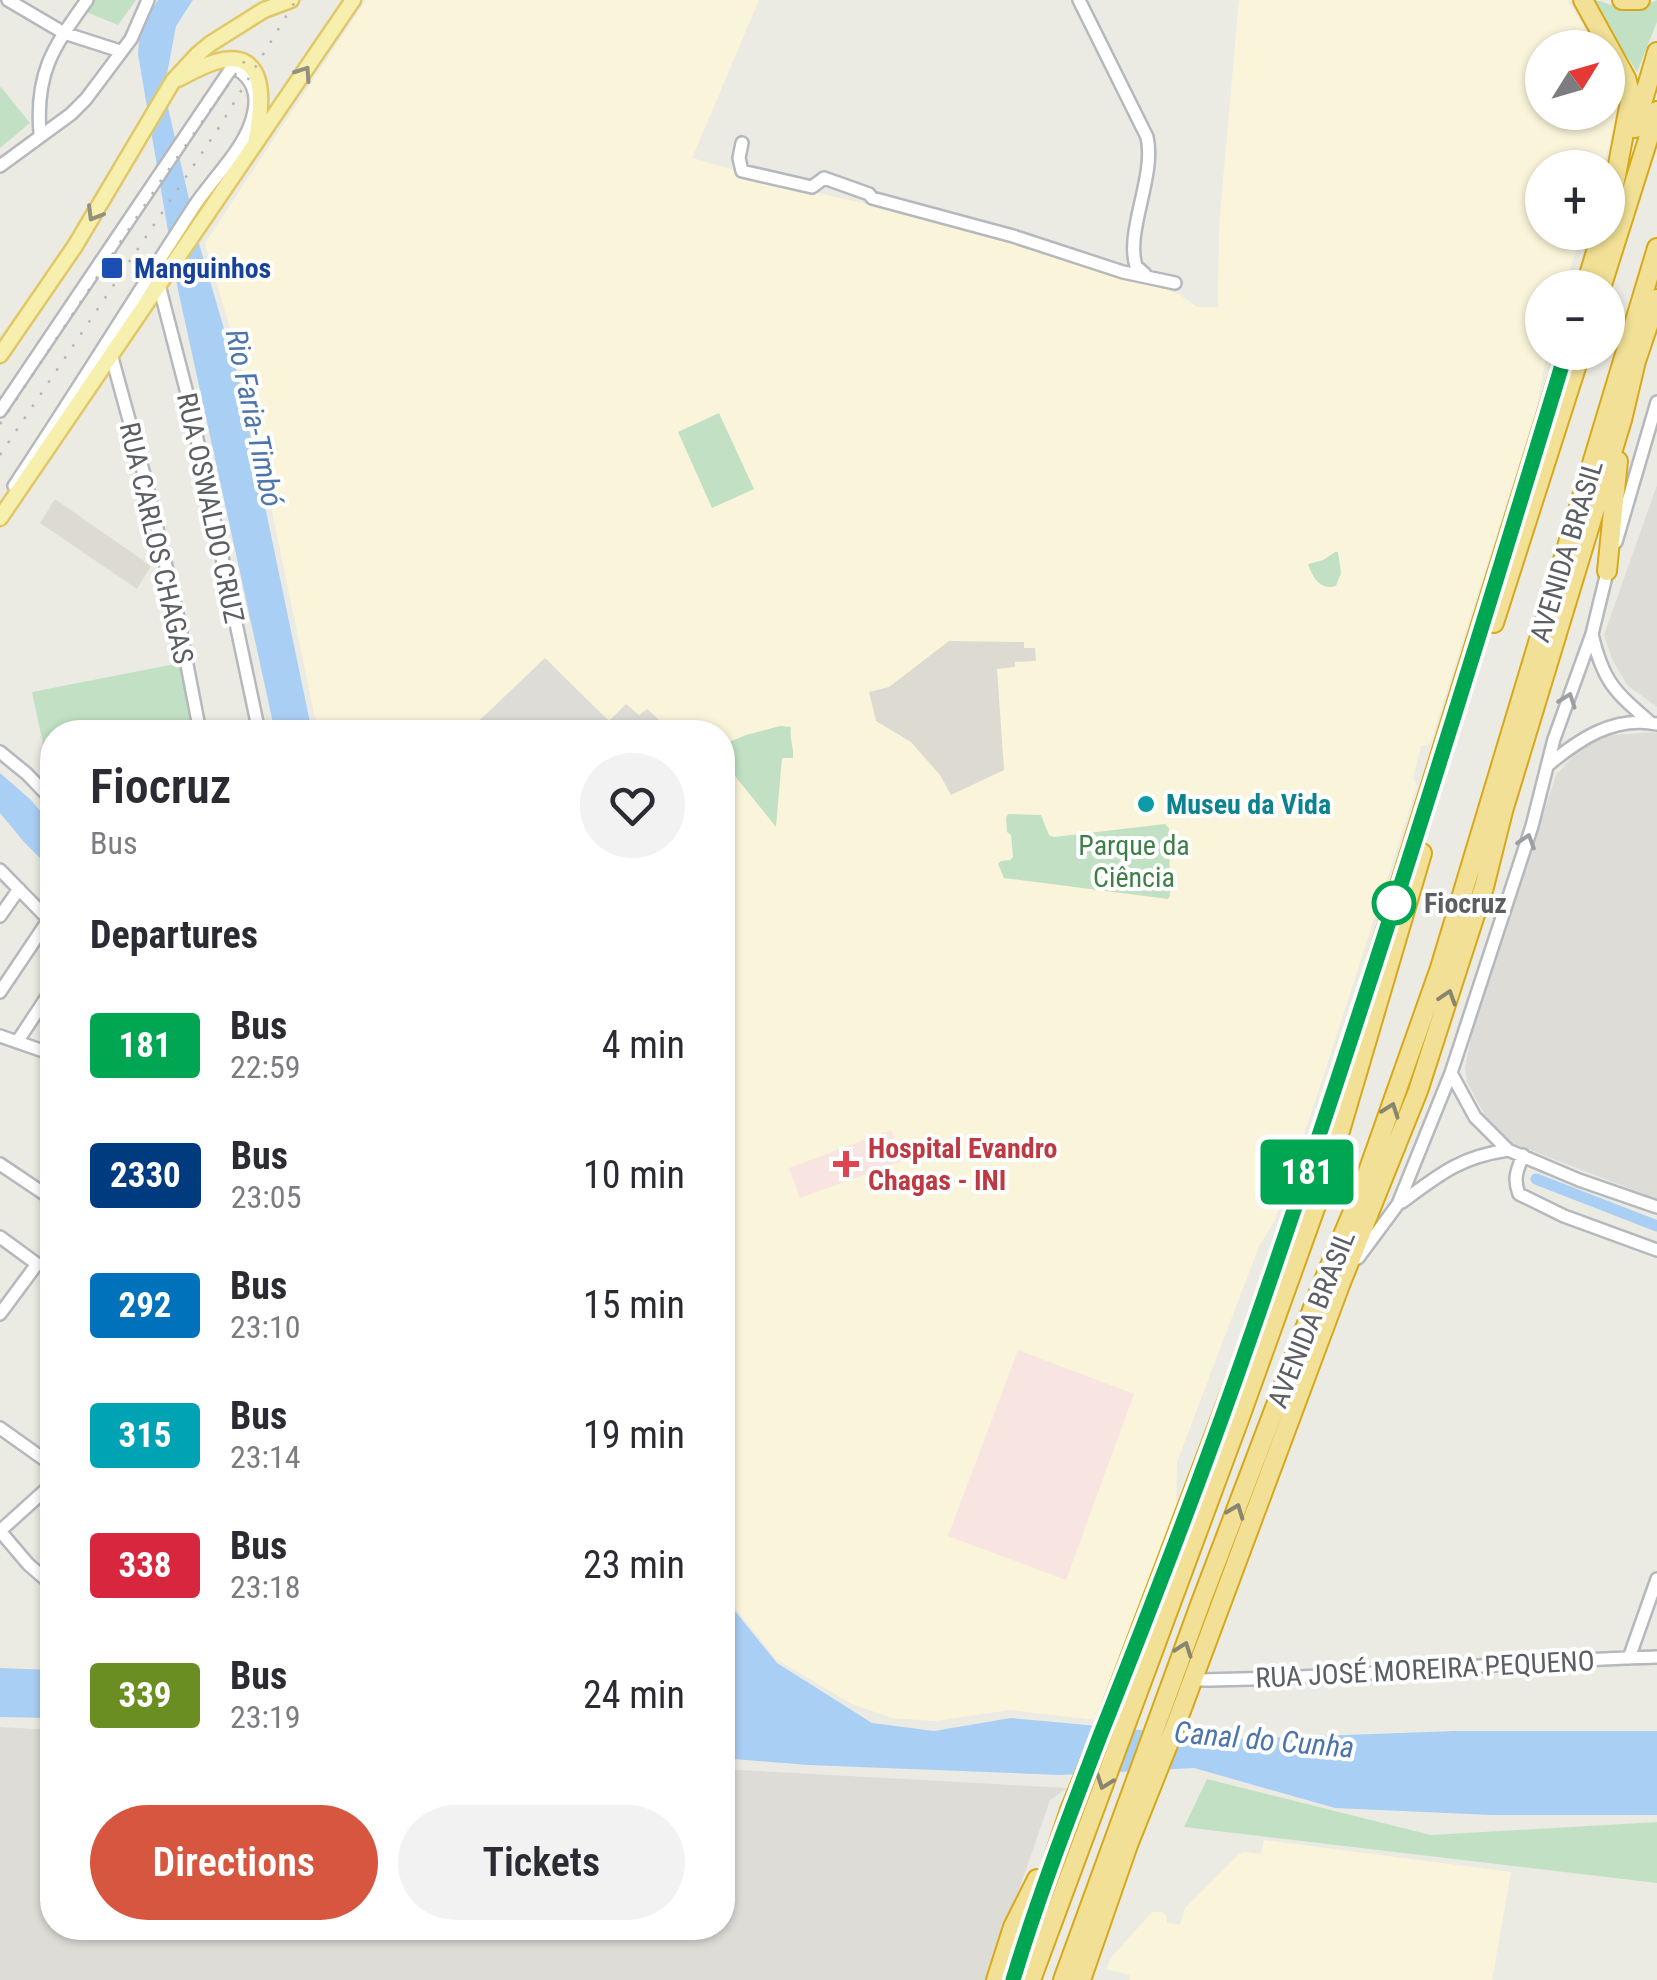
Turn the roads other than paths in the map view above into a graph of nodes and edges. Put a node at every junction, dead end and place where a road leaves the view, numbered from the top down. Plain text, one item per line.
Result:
1 (8, 0) edge
2 (87, 0) edge
3 (148, 0) edge
4 (291, 0) edge
5 (353, 0) edge
6 (1079, 0) edge
7 (1583, 0) edge
8 (1622, 0) edge
9 (1640, 0) edge
10 (64, 33) junction
11 (120, 51) junction
12 (1657, 52) edge
13 (170, 86) junction
14 (1657, 86) edge
15 (1657, 111) edge
16 (40, 134) junction
17 (742, 143) dead end
18 (254, 145) junction
19 (1621, 150) edge
20 (1625, 158) edge
21 (1641, 162) junction
22 (0, 166) edge
23 (1657, 248) edge
24 (167, 261) junction
25 (1607, 270) edge
26 (1149, 276) junction
27 (1175, 283) dead end
28 (159, 285) junction
29 (1657, 299) edge
30 (1657, 329) edge
31 (111, 354) junction
32 (0, 356) edge
33 (1636, 362) junction
34 (1560, 370) edge
35 (1575, 370) edge
36 (1657, 402) edge
37 (0, 411) edge
38 (1622, 420) junction
39 (0, 506) edge
40 (0, 518) edge
41 (1608, 571) junction
42 (1592, 634) junction
43 (198, 720) edge
44 (256, 720) edge
45 (1654, 723) edge
46 (0, 752) edge
47 (1547, 766) junction
48 (40, 788) edge
49 (0, 870) edge
50 (1484, 887) junction
51 (19, 889) junction
52 (40, 910) edge
53 (0, 916) edge
54 (40, 936) edge
55 (1440, 968) junction
56 (0, 992) edge
57 (40, 1007) edge
58 (0, 1036) edge
59 (16, 1042) junction
60 (40, 1050) edge
61 (1450, 1074) junction
62 (1508, 1150) junction
63 (1522, 1156) junction
64 (0, 1164) edge
65 (40, 1190) edge
66 (1398, 1204) junction
67 (1657, 1207) edge
68 (0, 1237) edge
69 (1657, 1250) edge
70 (1340, 1285) junction
71 (0, 1314) edge
72 (0, 1428) edge
73 (40, 1456) edge
74 (40, 1495) edge
75 (0, 1531) edge
76 (40, 1574) edge
77 (1657, 1580) edge
78 (1657, 1657) edge
79 (1628, 1658) junction
80 (1192, 1680) junction
81 (1131, 1681) junction
82 (1176, 1699) junction
83 (1070, 1810) junction
84 (1127, 1829) junction
85 (996, 1980) edge
86 (1013, 1980) edge
87 (1031, 1980) edge
88 (1063, 1980) edge
89 (1080, 1980) edge

1 - 10 street
2 - 10 street
3 - 11 street
4 - 13 main road
18 -> 5 main road
6 - 26 street
7 - 19 highway
8 - 9 highway
10 - 11 street
10 - 16 street
11 - 16 street
12 - 20 highway
13 - 18 main road
13 -> 32 main road
14 - 21 highway
15 - 21 highway
16 - 22 street
17 - 26 street
18 - 24 main road
21 - 25 highway
23 - 55 highway, AVENIDA BRASIL
24 - 28 main road
24 - 37 street
24 - 39 street
26 - 27 street
28 - 31 main road
28 - 44 street, RUA OSWALDO CRUZ
29 - 33 highway, AVENIDA BRASIL
30 - 33 highway
31 - 40 main road
31 - 43 street, RUA CARLOS CHAGAS
33 - 38 highway, AVENIDA BRASIL
34 - 81 highway, AVENIDA BRASIL
35 - 81 highway, AVENIDA BRASIL
36 - 41 street
38 - 41 highway
38 - 50 highway, AVENIDA BRASIL
41 - 42 street
42 - 45 street
47 -> 42 street
45 - 47 street
46 - 48 street
61 -> 47 street
49 - 51 street
50 - 55 highway
70 -> 50 highway, AVENIDA BRASIL
51 - 52 street
51 - 53 street
54 - 56 street
82 -> 55 highway, AVENIDA BRASIL
57 - 59 street
58 - 59 street
59 - 60 street
61 - 62 street
61 - 66 street
62 - 63 street
62 - 66 street
63 - 67 street
63 - 69 street
64 - 65 street
66 - 70 street
68 - 71 street
70 - 80 highway, AVENIDA BRASIL
72 - 73 street
74 - 75 street
75 - 76 street
77 - 79 street
78 - 79 street, RUA JOSÉ MOREIRA PEQUENO
79 - 80 street, RUA JOSÉ MOREIRA PEQUENO
80 - 82 highway, AVENIDA BRASIL
81 - 83 highway, AVENIDA BRASIL
81 -> 87 highway, AVENIDA BRASIL
82 - 84 highway, AVENIDA BRASIL
83 - 85 highway
83 - 86 highway, AVENIDA BRASIL
84 - 88 highway, AVENIDA BRASIL
84 - 89 highway, AVENIDA BRASIL

